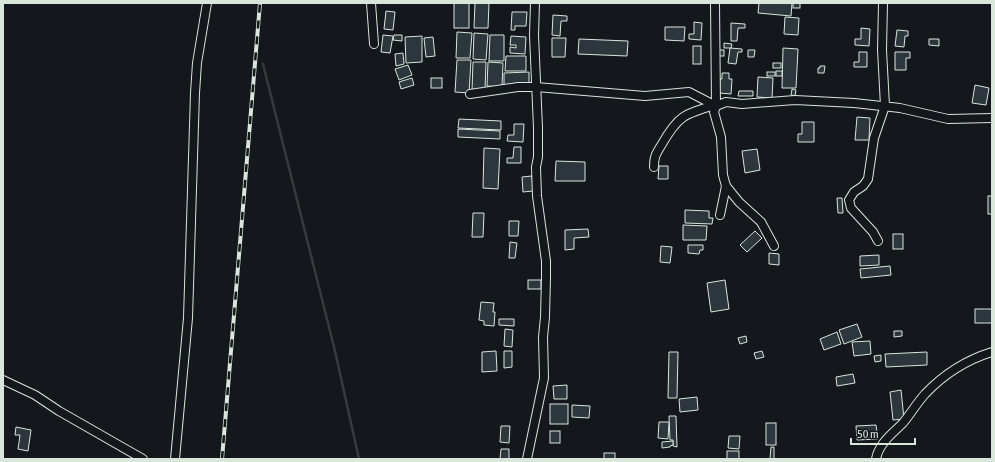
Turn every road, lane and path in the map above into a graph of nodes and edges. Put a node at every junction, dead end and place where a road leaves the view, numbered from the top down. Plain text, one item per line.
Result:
1 (207, 3) edge
2 (371, 3) edge
3 (536, 3) edge
4 (715, 3) edge
5 (883, 3) edge
6 (374, 44) dead end
7 (536, 87) junction
8 (470, 94) dead end
9 (715, 105) junction
10 (885, 106) junction
11 (992, 118) edge
12 (654, 167) dead end
13 (726, 186) junction
14 (720, 215) dead end
15 (878, 242) dead end
16 (774, 246) dead end
17 (992, 352) edge
18 (3, 380) edge
19 (143, 459) edge
20 (174, 459) edge
21 (527, 459) edge
22 (876, 459) edge

1 - 20 street
2 - 6 street
3 - 7 street
4 - 9 street
5 - 10 street
7 - 8 street
7 - 9 street
7 - 21 street
9 - 10 street
9 - 12 street
9 - 13 street
10 - 11 street
10 - 15 street
13 - 14 street
13 - 16 street
17 - 22 street
18 - 19 street

